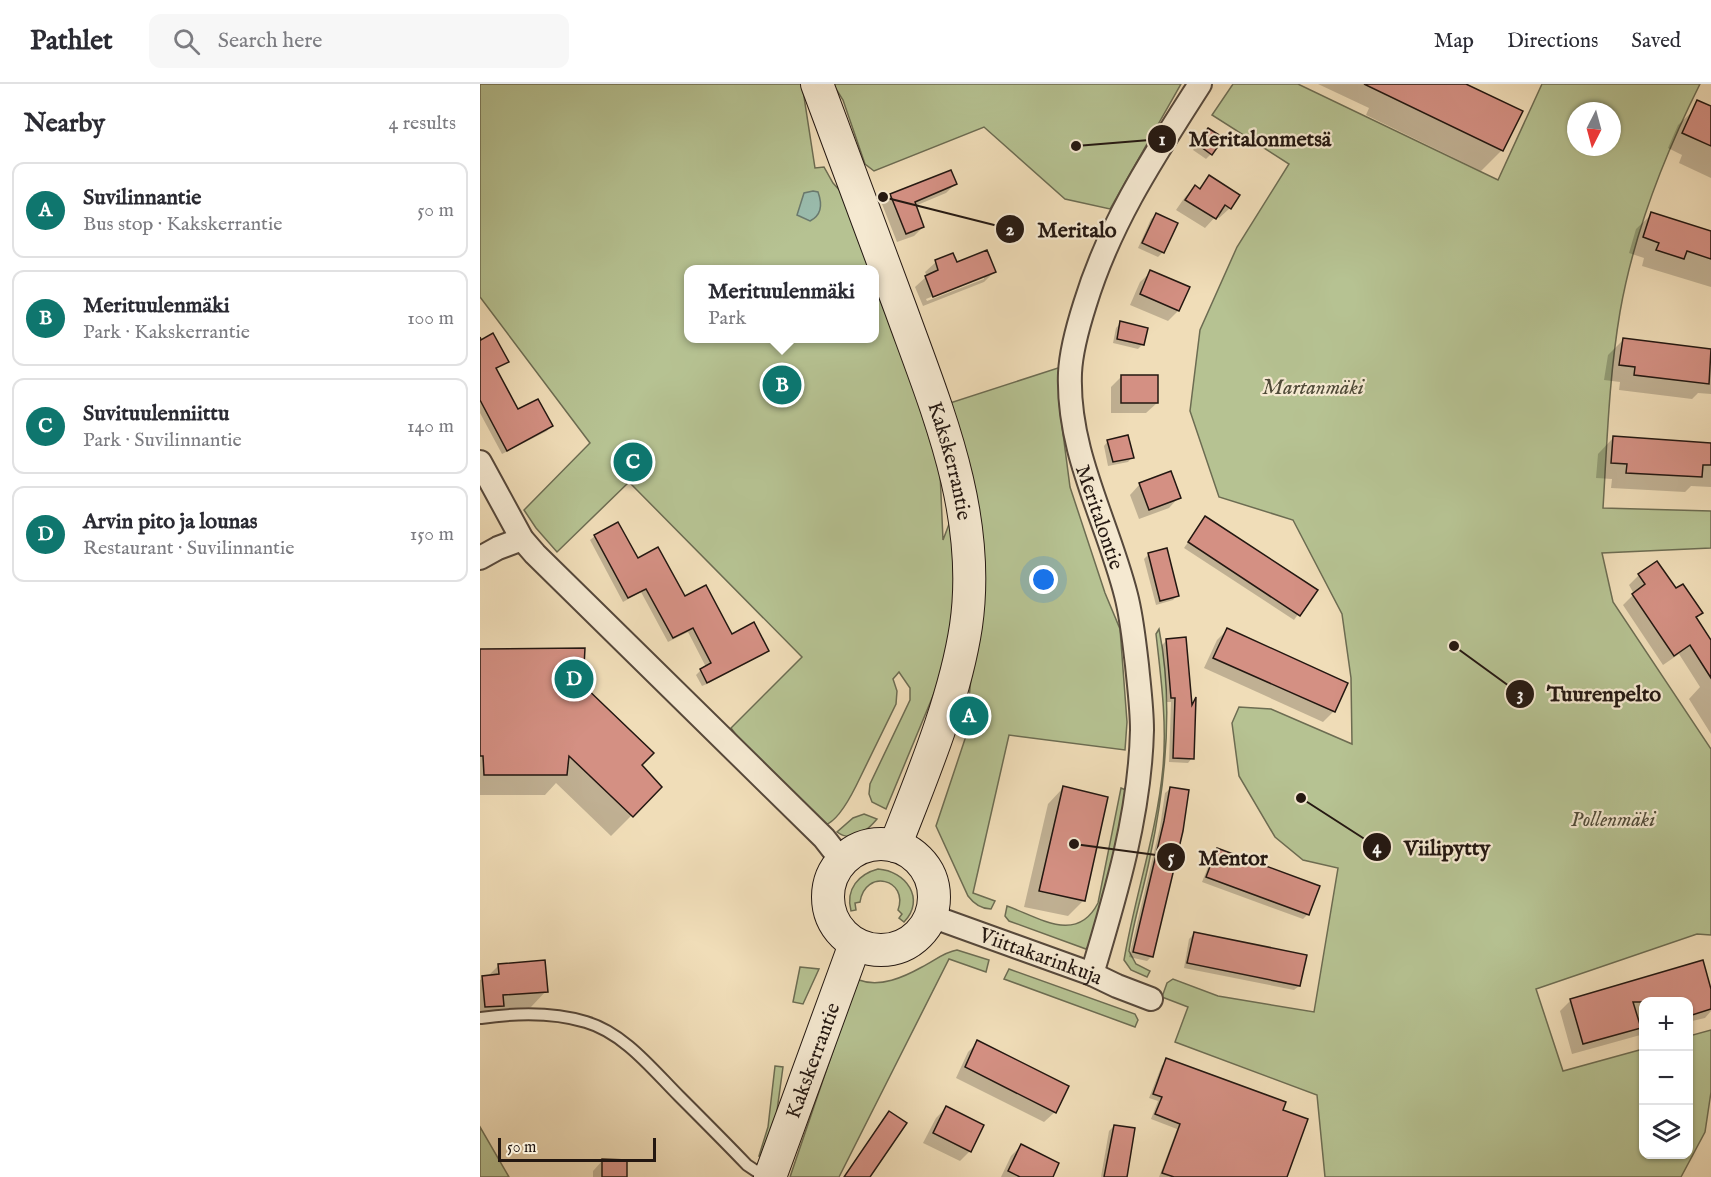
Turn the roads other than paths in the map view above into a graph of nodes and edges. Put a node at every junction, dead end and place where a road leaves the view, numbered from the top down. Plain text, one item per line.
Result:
1 (817, 84) edge
2 (1200, 84) edge
3 (480, 462) edge
4 (522, 539) junction
5 (480, 558) edge
6 (895, 846) junction
7 (842, 861) junction
8 (931, 916) junction
9 (855, 944) junction
10 (1092, 974) junction
11 (1151, 999) dead end
12 (481, 1018) edge
13 (765, 1177) edge
14 (770, 1177) edge

1 - 6 street, Kakskerrantie
2 - 10 street, Meritalontie
3 - 4 street
4 - 5 street
4 - 7 street
6 - 7 street
6 - 8 street
7 - 9 street
8 - 9 street
8 - 10 street, Viittakarinkuja
9 - 14 street, Kakskerrantie
10 - 11 street, Viittakarinkuja
12 - 13 lane

